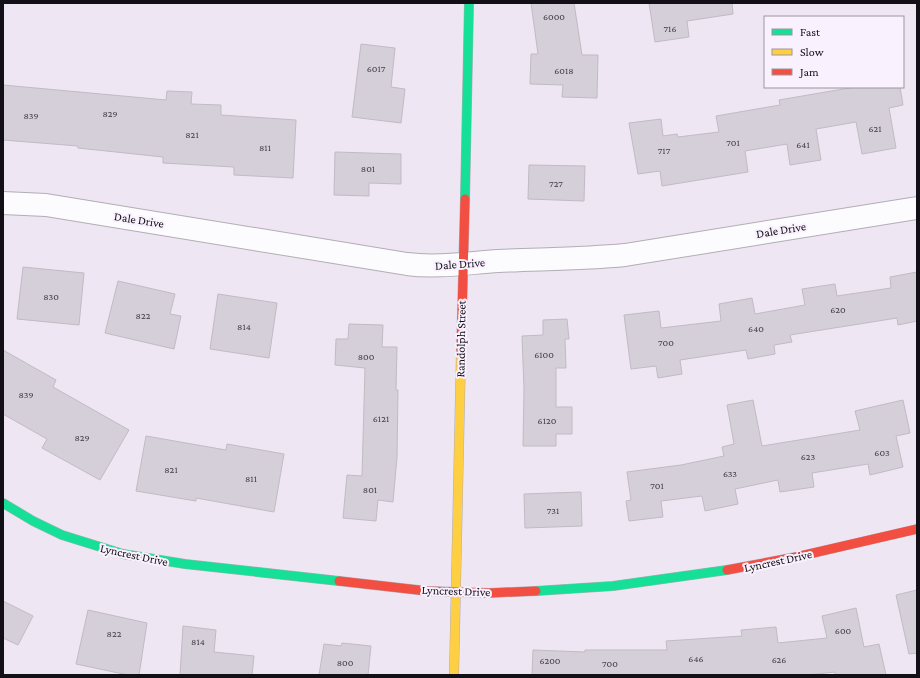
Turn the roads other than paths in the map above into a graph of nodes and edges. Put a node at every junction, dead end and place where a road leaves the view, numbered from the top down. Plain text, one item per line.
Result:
1 (469, 3) edge
2 (3, 203) edge
3 (917, 208) edge
4 (462, 264) junction
5 (3, 503) edge
6 (917, 530) edge
7 (457, 592) junction
8 (454, 675) edge

1 - 4 street, Randolph Street
2 - 4 street, Dale Drive
3 - 4 street, Dale Drive
4 - 7 street, Randolph Street
5 - 7 street, Lyncrest Drive
6 - 7 street, Lyncrest Drive
7 - 8 street, Randolph Street

